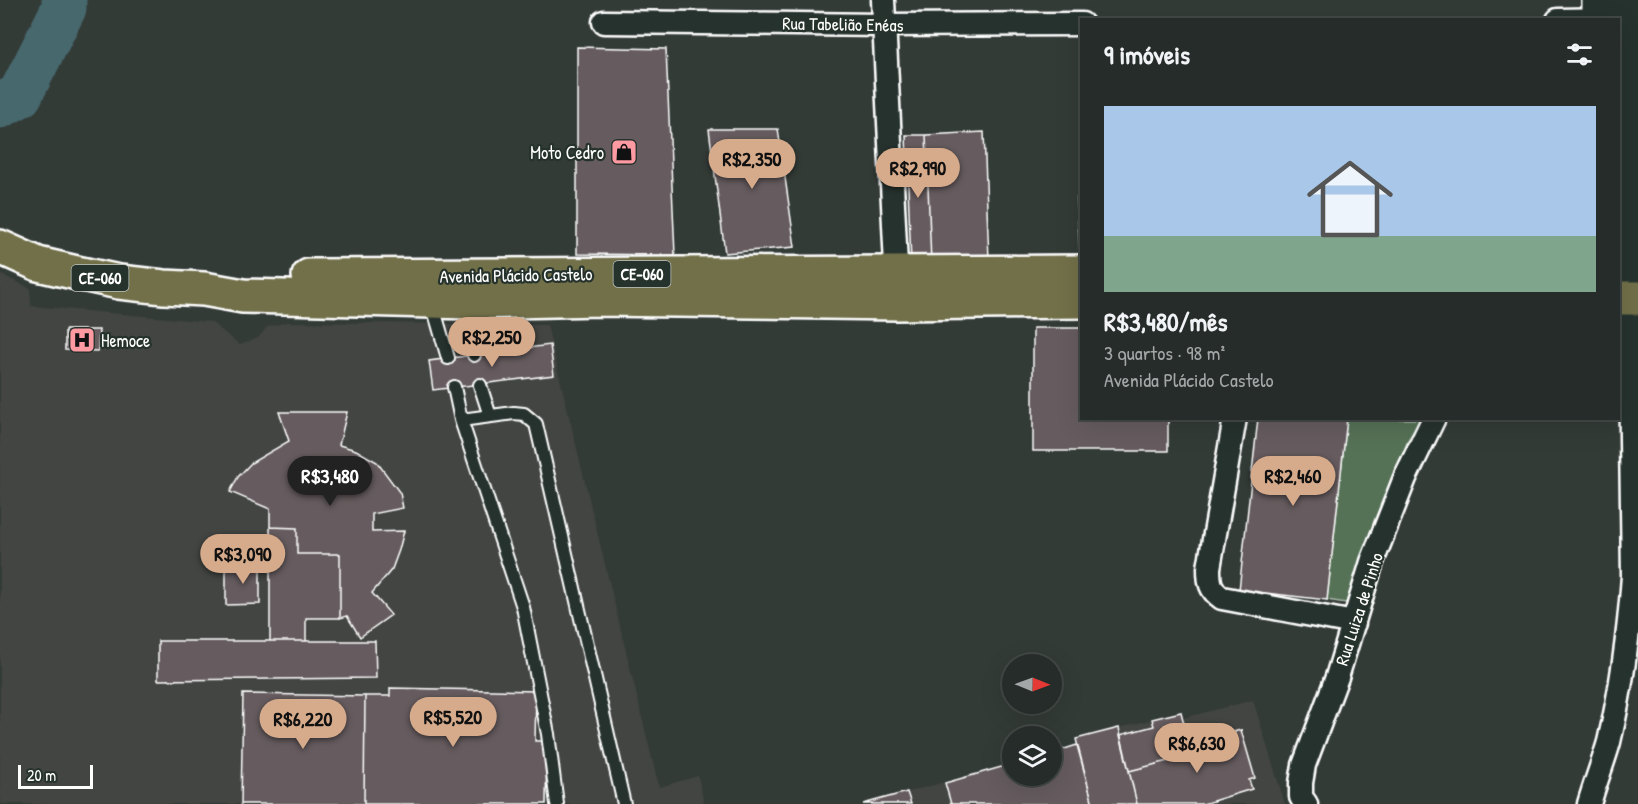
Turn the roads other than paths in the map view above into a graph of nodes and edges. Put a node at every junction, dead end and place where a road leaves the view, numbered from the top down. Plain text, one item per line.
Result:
1 (883, 0) edge
2 (1599, 0) edge
3 (1619, 15) edge
4 (1582, 18) edge
5 (604, 22) dead end
6 (1080, 24) edge
7 (884, 25) junction
8 (1620, 42) edge
9 (0, 247) edge
10 (1075, 286) edge
11 (897, 288) junction
12 (1629, 288) edge
13 (204, 289) junction
14 (469, 289) junction
15 (432, 302) junction
16 (474, 355) dead end
17 (448, 358) dead end
18 (480, 385) dead end
19 (454, 387) dead end
20 (490, 416) junction
21 (461, 420) junction
22 (1235, 420) edge
23 (1433, 420) edge
24 (1354, 623) junction
25 (557, 804) edge
26 (624, 804) edge
27 (1306, 804) edge
28 (1589, 804) edge

1 - 7 street
2 - 3 main road
3 - 4 street
5 - 7 street, Rua Tabelião Enéas
6 - 7 street, Rua Tabelião Enéas
7 - 11 street
8 - 12 main road
9 - 13 main road, Avenida Plácido Castelo / CE-060
10 - 11 main road, Avenida Plácido Castelo / CE-060
11 - 14 main road, Avenida Plácido Castelo / CE-060
12 - 28 street
13 - 14 main road, Avenida Plácido Castelo / CE-060
13 - 15 main road, Avenida Plácido Castelo / CE-060
14 - 15 main road, Avenida Plácido Castelo / CE-060
14 - 16 lane
15 - 17 lane
18 - 20 lane
19 - 21 lane
20 - 21 lane
20 - 26 lane
21 - 25 lane
22 - 24 street
23 - 24 street, Rua Luiza de Pinho
24 - 27 street, Rua Luiza de Pinho

